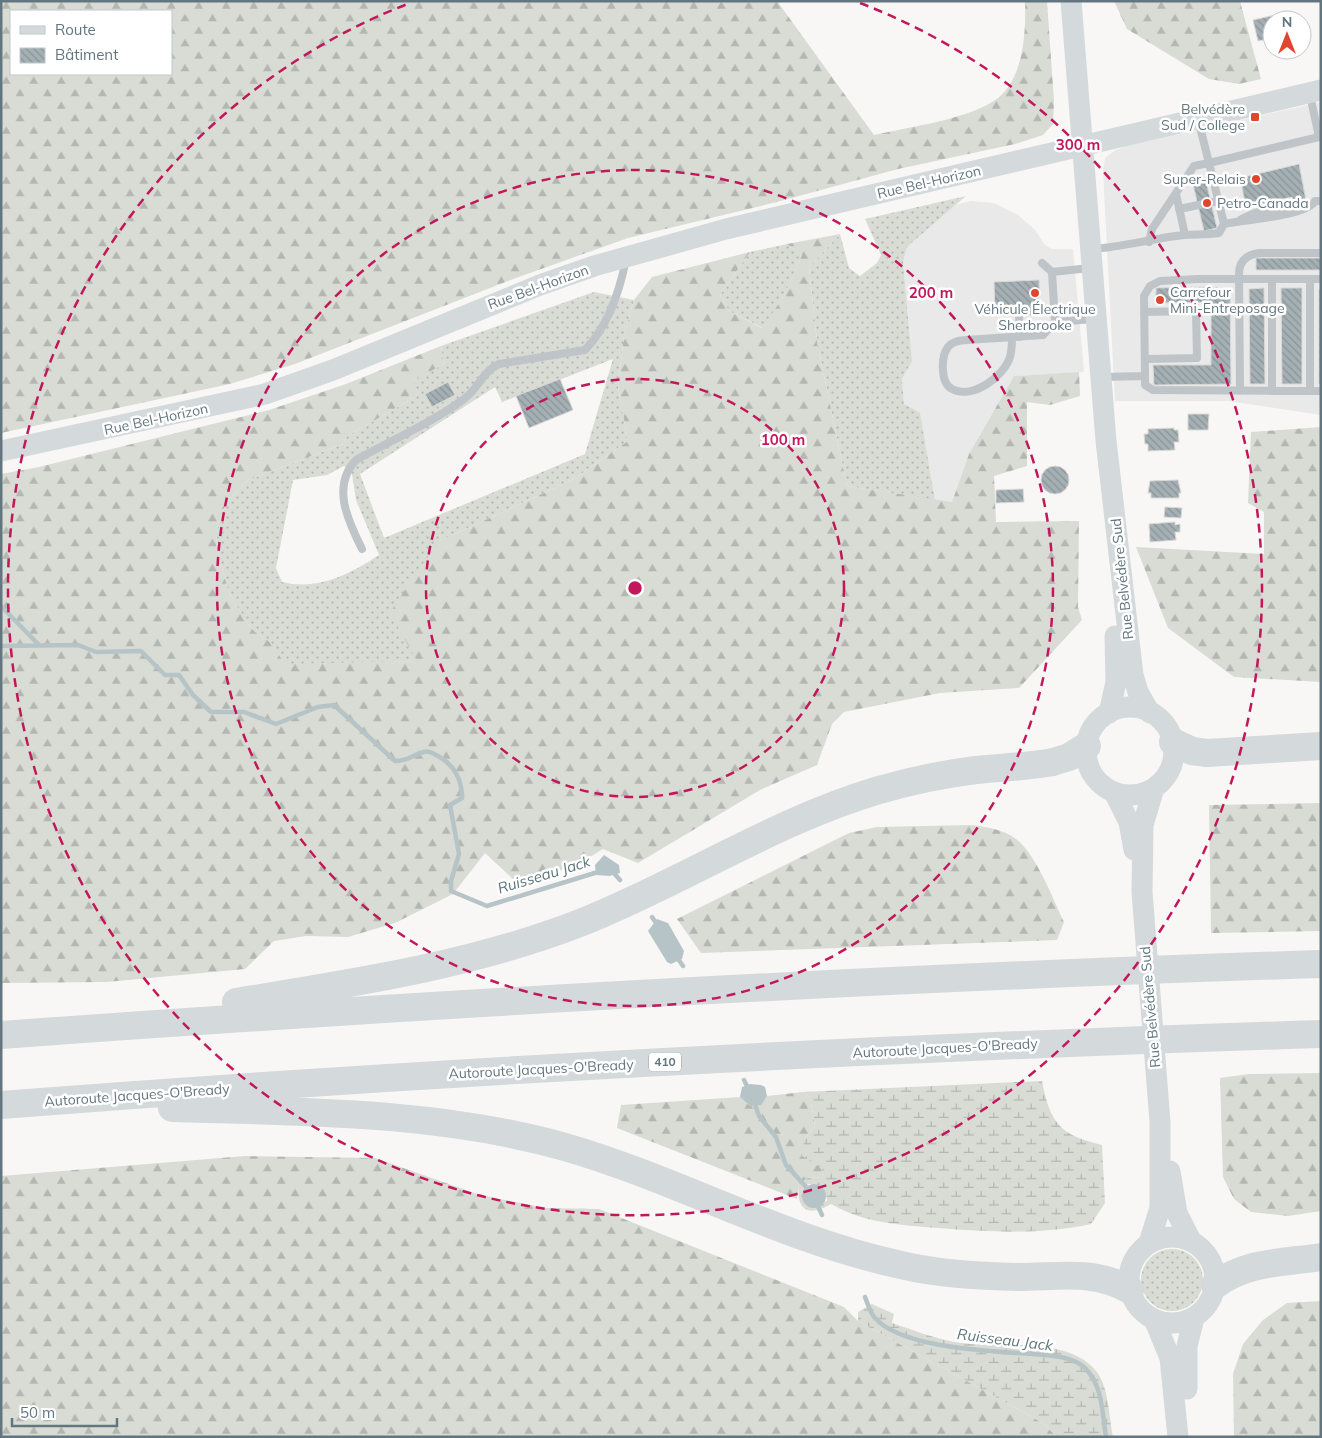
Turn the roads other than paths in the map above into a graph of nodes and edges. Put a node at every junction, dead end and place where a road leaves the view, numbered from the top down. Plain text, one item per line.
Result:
1 (1070, 1) edge
2 (1315, 92) edge
3 (1198, 119) junction
4 (1319, 137) junction
5 (1083, 146) junction
6 (1321, 146) edge
7 (1209, 163) junction
8 (1176, 194) junction
9 (1218, 201) junction
10 (1321, 202) edge
11 (1179, 209) junction
12 (1224, 224) junction
13 (1185, 235) junction
14 (1149, 242) junction
15 (1321, 253) edge
16 (626, 257) junction
17 (1092, 259) junction
18 (1042, 263) dead end
19 (1052, 272) junction
20 (1239, 279) junction
21 (1272, 279) junction
22 (1310, 279) junction
23 (1321, 279) edge
24 (1144, 312) junction
25 (1019, 316) dead end
26 (1096, 319) junction
27 (1055, 322) junction
28 (1016, 337) junction
29 (1145, 359) junction
30 (1145, 376) junction
31 (1101, 378) junction
32 (1310, 390) junction
33 (1321, 390) edge
34 (1240, 391) junction
35 (1272, 391) junction
36 (1106, 441) junction
37 (1, 451) edge
38 (362, 549) dead end
39 (1109, 713) junction
40 (1150, 713) junction
41 (1173, 742) junction
42 (1087, 746) junction
43 (1321, 746) edge
44 (1154, 788) junction
45 (1114, 792) junction
46 (1142, 892) junction
47 (1321, 964) edge
48 (56, 1031) junction
49 (1321, 1034) edge
50 (1, 1035) edge
51 (6, 1104) edge
52 (1160, 1122) junction
53 (1191, 1241) junction
54 (1149, 1243) junction
55 (1321, 1257) edge
56 (1215, 1285) junction
57 (1130, 1290) junction
58 (1194, 1318) junction
59 (1154, 1319) junction
60 (1178, 1437) edge
61 (1191, 1437) edge

1 - 5 street, Rue Belvédère Sud
2 - 3 street, Rue Bel-Horizon
2 - 4 lane
3 - 5 street, Rue Bel-Horizon
3 - 7 lane
4 - 6 lane
4 - 7 lane
5 - 16 street, Rue Bel-Horizon
5 - 17 street, Rue Belvédère Sud
7 - 8 lane
7 - 9 lane
8 - 11 lane
8 - 14 lane
9 - 11 lane
9 - 12 lane
10 - 12 lane
11 - 13 lane
12 - 13 lane
13 - 14 lane
14 - 17 lane
15 - 20 lane
16 - 37 street, Rue Bel-Horizon
16 - 38 lane
17 - 19 lane
17 - 26 street, Rue Belvédère Sud
18 - 19 lane
19 - 27 lane
20 - 21 lane
20 - 24 lane
20 - 34 lane
21 - 22 lane
21 - 35 lane
22 - 23 lane
22 - 32 lane
24 - 29 lane
24 - 29 lane
25 - 28 lane
26 - 27 lane
26 - 31 street, Rue Belvédère Sud
27 - 28 lane
28 - 28 lane
29 - 30 lane
30 - 31 lane
30 - 34 lane
31 - 36 street, Rue Belvédère Sud
32 - 33 lane
32 - 35 lane
34 - 35 lane
36 - 39 street, Rue Belvédère Sud
36 - 40 street, Rue Belvédère Sud
39 - 40 street
39 - 42 street
40 - 41 street
41 - 43 highway
41 - 44 street
42 - 45 street
42 - 48 highway
44 - 45 street
44 - 46 street, Rue Belvédère Sud
45 - 46 street, Rue Belvédère Sud
46 - 52 street, Rue Belvédère Sud
47 - 48 highway
48 - 50 highway
49 - 51 highway, Autoroute Jacques-O'Bready / 410
51 - 57 highway
52 - 53 street, Rue Belvédère Sud
52 - 54 street, Rue Belvédère Sud
53 - 54 street
53 - 56 street
54 - 57 street
55 - 56 highway
56 - 58 street
57 - 59 street
58 - 59 street
58 - 61 street
59 - 60 street

